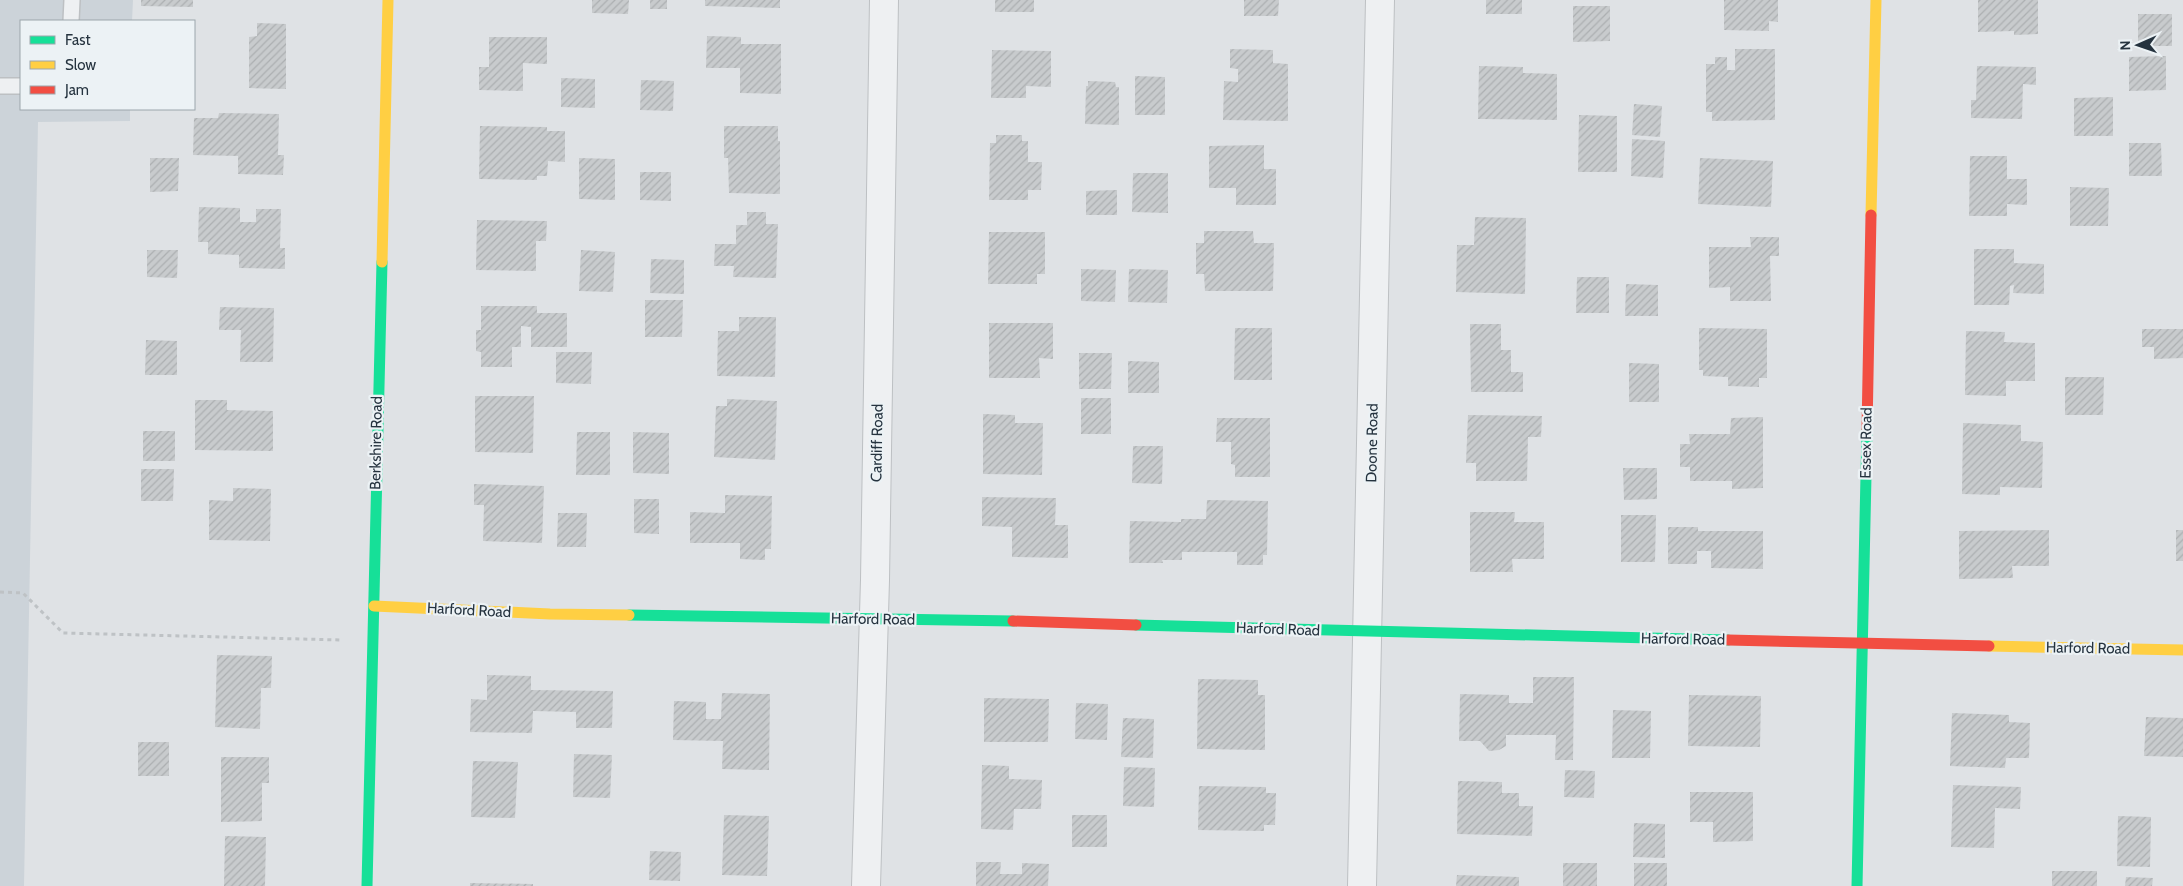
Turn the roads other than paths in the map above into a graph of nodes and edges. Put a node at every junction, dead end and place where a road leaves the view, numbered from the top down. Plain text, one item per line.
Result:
1 (72, 0) edge
2 (388, 0) edge
3 (884, 0) edge
4 (1380, 0) edge
5 (1876, 0) edge
6 (71, 20) edge
7 (0, 86) edge
8 (20, 86) edge
9 (374, 606) junction
10 (874, 619) junction
11 (1368, 632) junction
12 (1863, 643) junction
13 (2183, 650) edge
14 (367, 886) edge
15 (866, 886) edge
16 (1362, 886) edge
17 (1857, 886) edge

1 - 6 lane
2 - 9 street, Berkshire Road
3 - 10 street, Cardiff Road
4 - 11 street, Doone Road
5 - 12 street, Essex Road
7 - 8 lane
9 - 10 street, Harford Road
9 - 14 street, Berkshire Road
10 - 11 street, Harford Road
10 - 15 street, Cardiff Road
11 - 12 street, Harford Road
11 - 16 street, Doone Road
12 - 13 street, Harford Road
12 - 17 street, Essex Road

